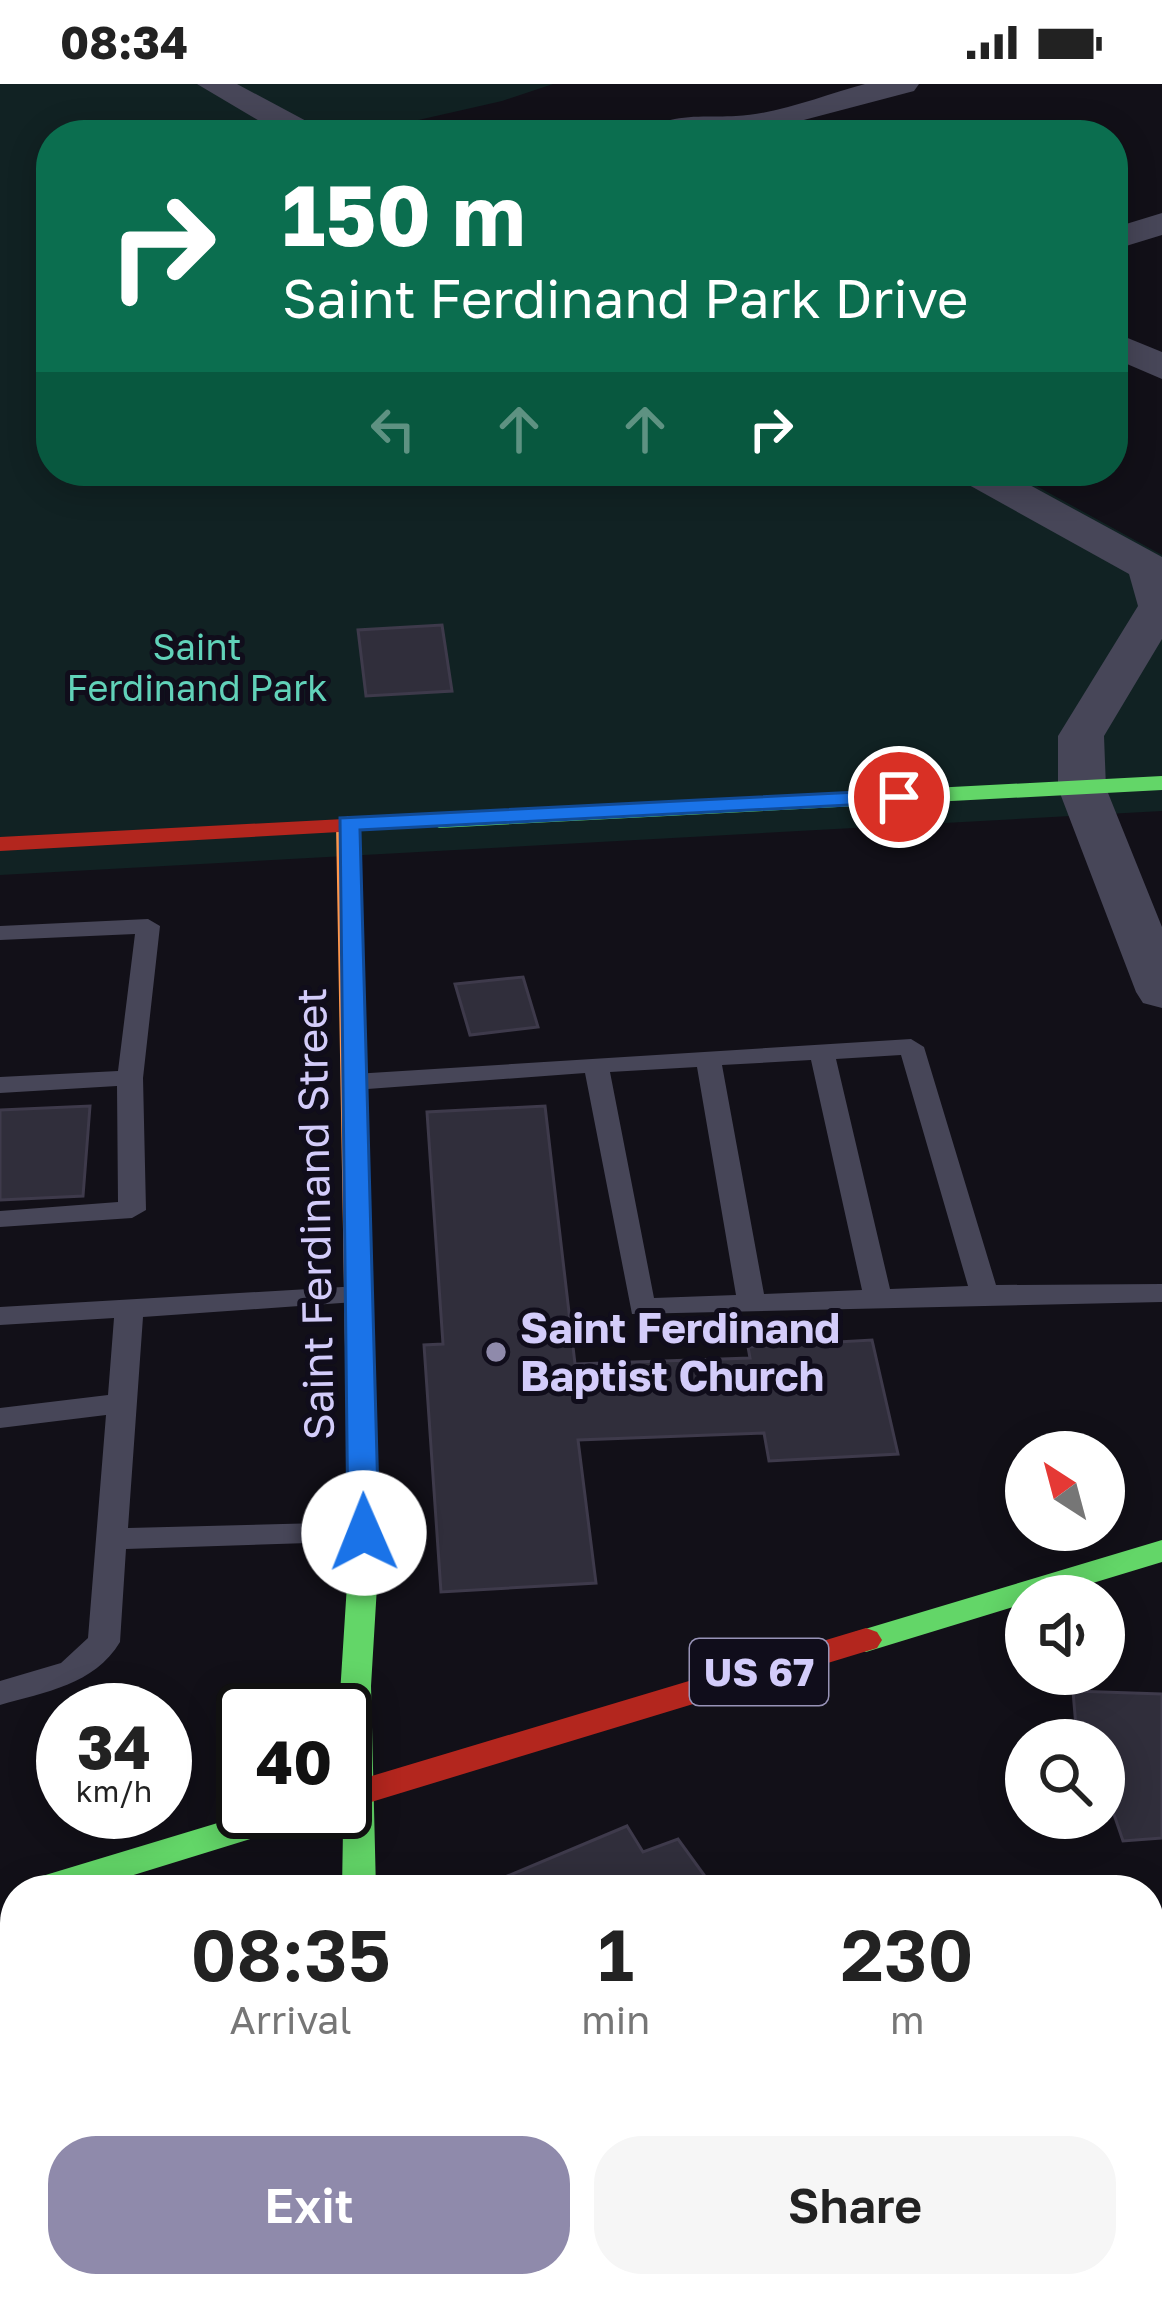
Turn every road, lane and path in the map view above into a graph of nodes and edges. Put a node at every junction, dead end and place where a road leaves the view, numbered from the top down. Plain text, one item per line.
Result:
1 (213, 84) edge
2 (903, 84) edge
3 (280, 120) edge
4 (770, 120) edge
5 (1162, 224) edge
6 (1128, 234) edge
7 (1128, 350) edge
8 (1162, 367) edge
9 (1001, 486) edge
10 (1162, 783) edge
11 (1082, 788) junction
12 (348, 823) junction
13 (0, 844) edge
14 (0, 933) edge
15 (1162, 992) edge
16 (822, 1052) junction
17 (708, 1058) junction
18 (596, 1065) junction
19 (130, 1078) junction
20 (354, 1082) junction
21 (0, 1085) edge
22 (0, 1220) edge
23 (1162, 1293) edge
24 (358, 1294) junction
25 (985, 1294) junction
26 (878, 1298) junction
27 (752, 1304) junction
28 (130, 1308) junction
29 (0, 1316) edge
30 (122, 1402) junction
31 (0, 1418) edge
32 (364, 1533) junction
33 (112, 1539) junction
34 (1162, 1550) edge
35 (355, 1683) edge
36 (0, 1693) edge
37 (372, 1790) edge
38 (216, 1837) edge
39 (355, 1839) edge
40 (90, 1875) edge
41 (358, 1875) edge

1 - 3 street
2 - 4 street
5 - 6 street
7 - 8 street
9 - 11 street
10 - 11 street
11 - 12 street
11 - 15 street
12 - 13 street
12 - 20 street, Saint Ferdinand Street
14 - 19 lane
16 - 17 lane
16 - 25 lane
16 - 26 lane
17 - 18 lane
17 - 27 lane
18 - 20 lane
18 - 27 lane
19 - 21 lane
19 - 22 lane
20 - 24 street, Saint Ferdinand Street
23 - 25 lane
24 - 28 lane
24 - 32 street, Saint Ferdinand Street
25 - 26 lane
26 - 27 lane
28 - 29 lane
28 - 30 lane
30 - 31 lane
30 - 33 lane
32 - 33 lane
32 - 35 street, Saint Ferdinand Street
33 - 36 lane
34 - 37 street, US 67
38 - 40 street
39 - 41 street, Saint Ferdinand Street

